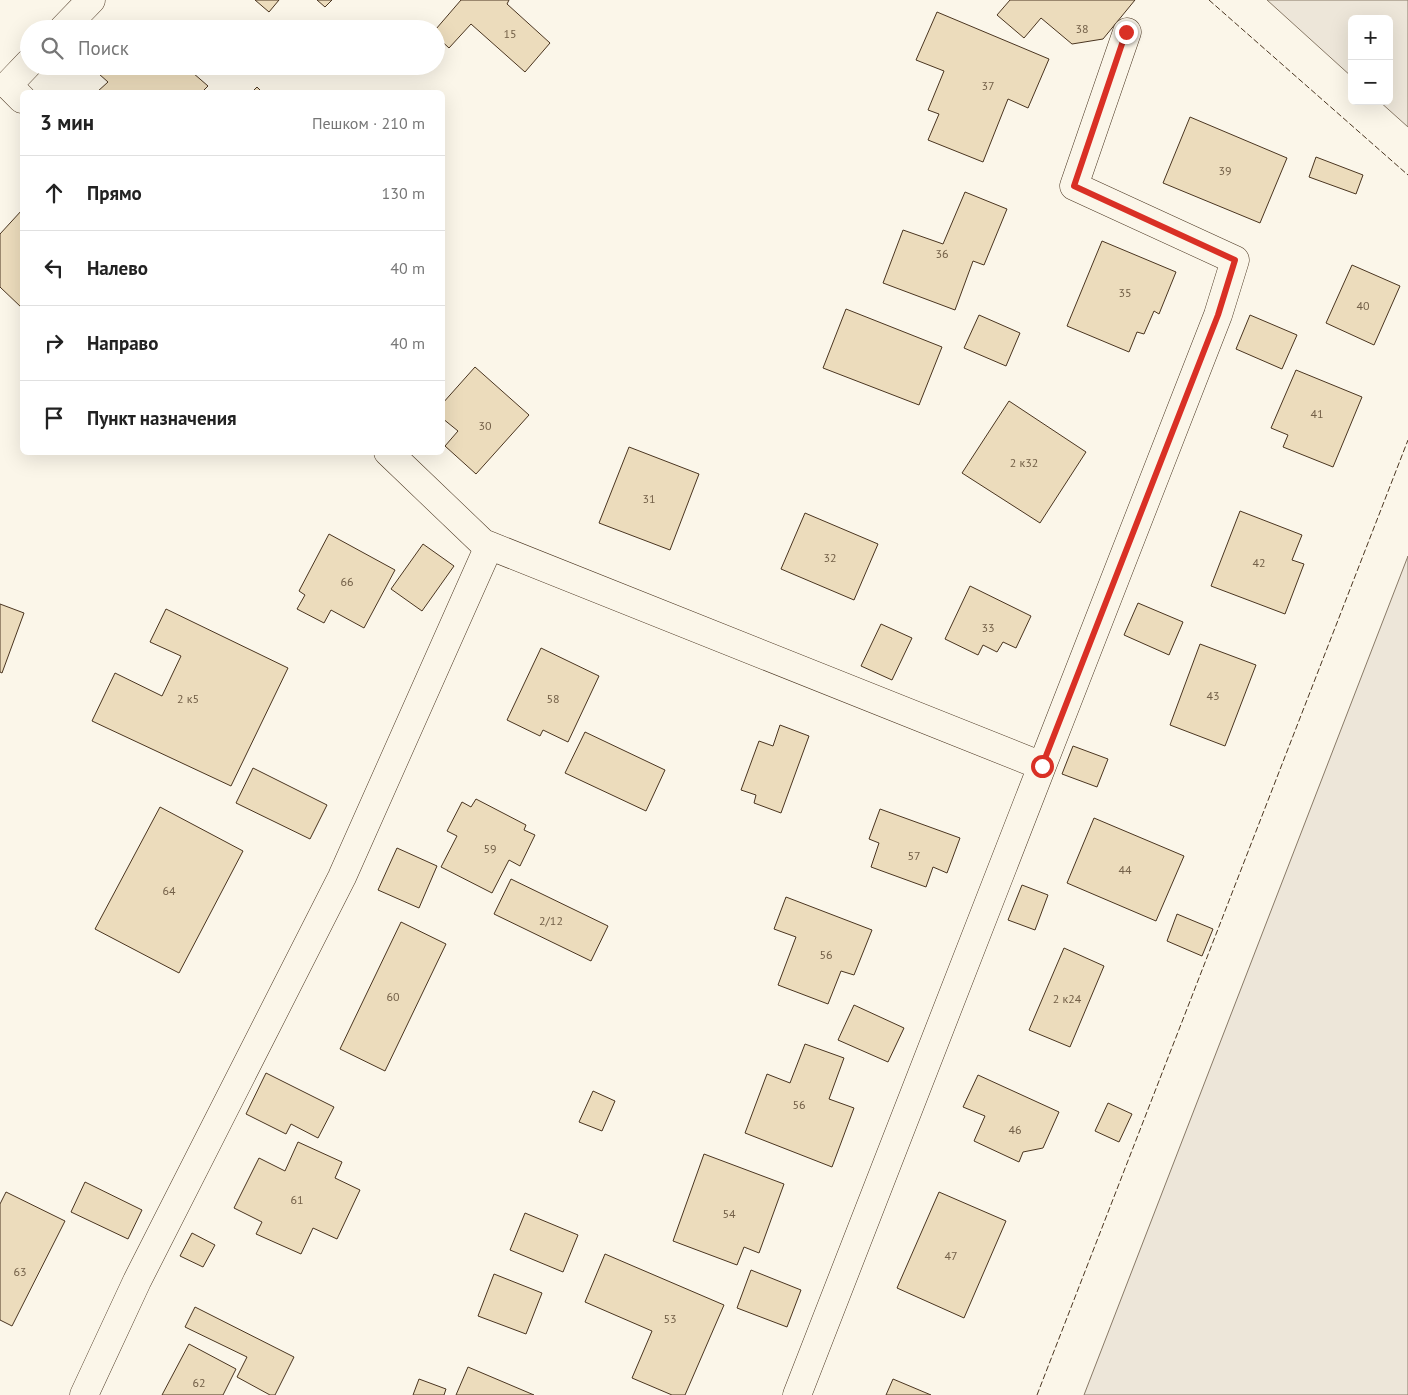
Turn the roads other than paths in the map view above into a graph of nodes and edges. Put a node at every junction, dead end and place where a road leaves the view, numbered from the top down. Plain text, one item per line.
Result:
1 (91, 0) edge
2 (72, 20) edge
3 (1126, 32) dead end
4 (20, 74) edge
5 (10, 87) edge
6 (391, 455) edge
7 (489, 546) junction
8 (1042, 766) junction
9 (84, 1395) edge
10 (798, 1395) edge

1 - 2 street
3 - 8 street
4 - 5 street
6 - 7 street
7 - 8 street
7 - 9 street
8 - 10 street

